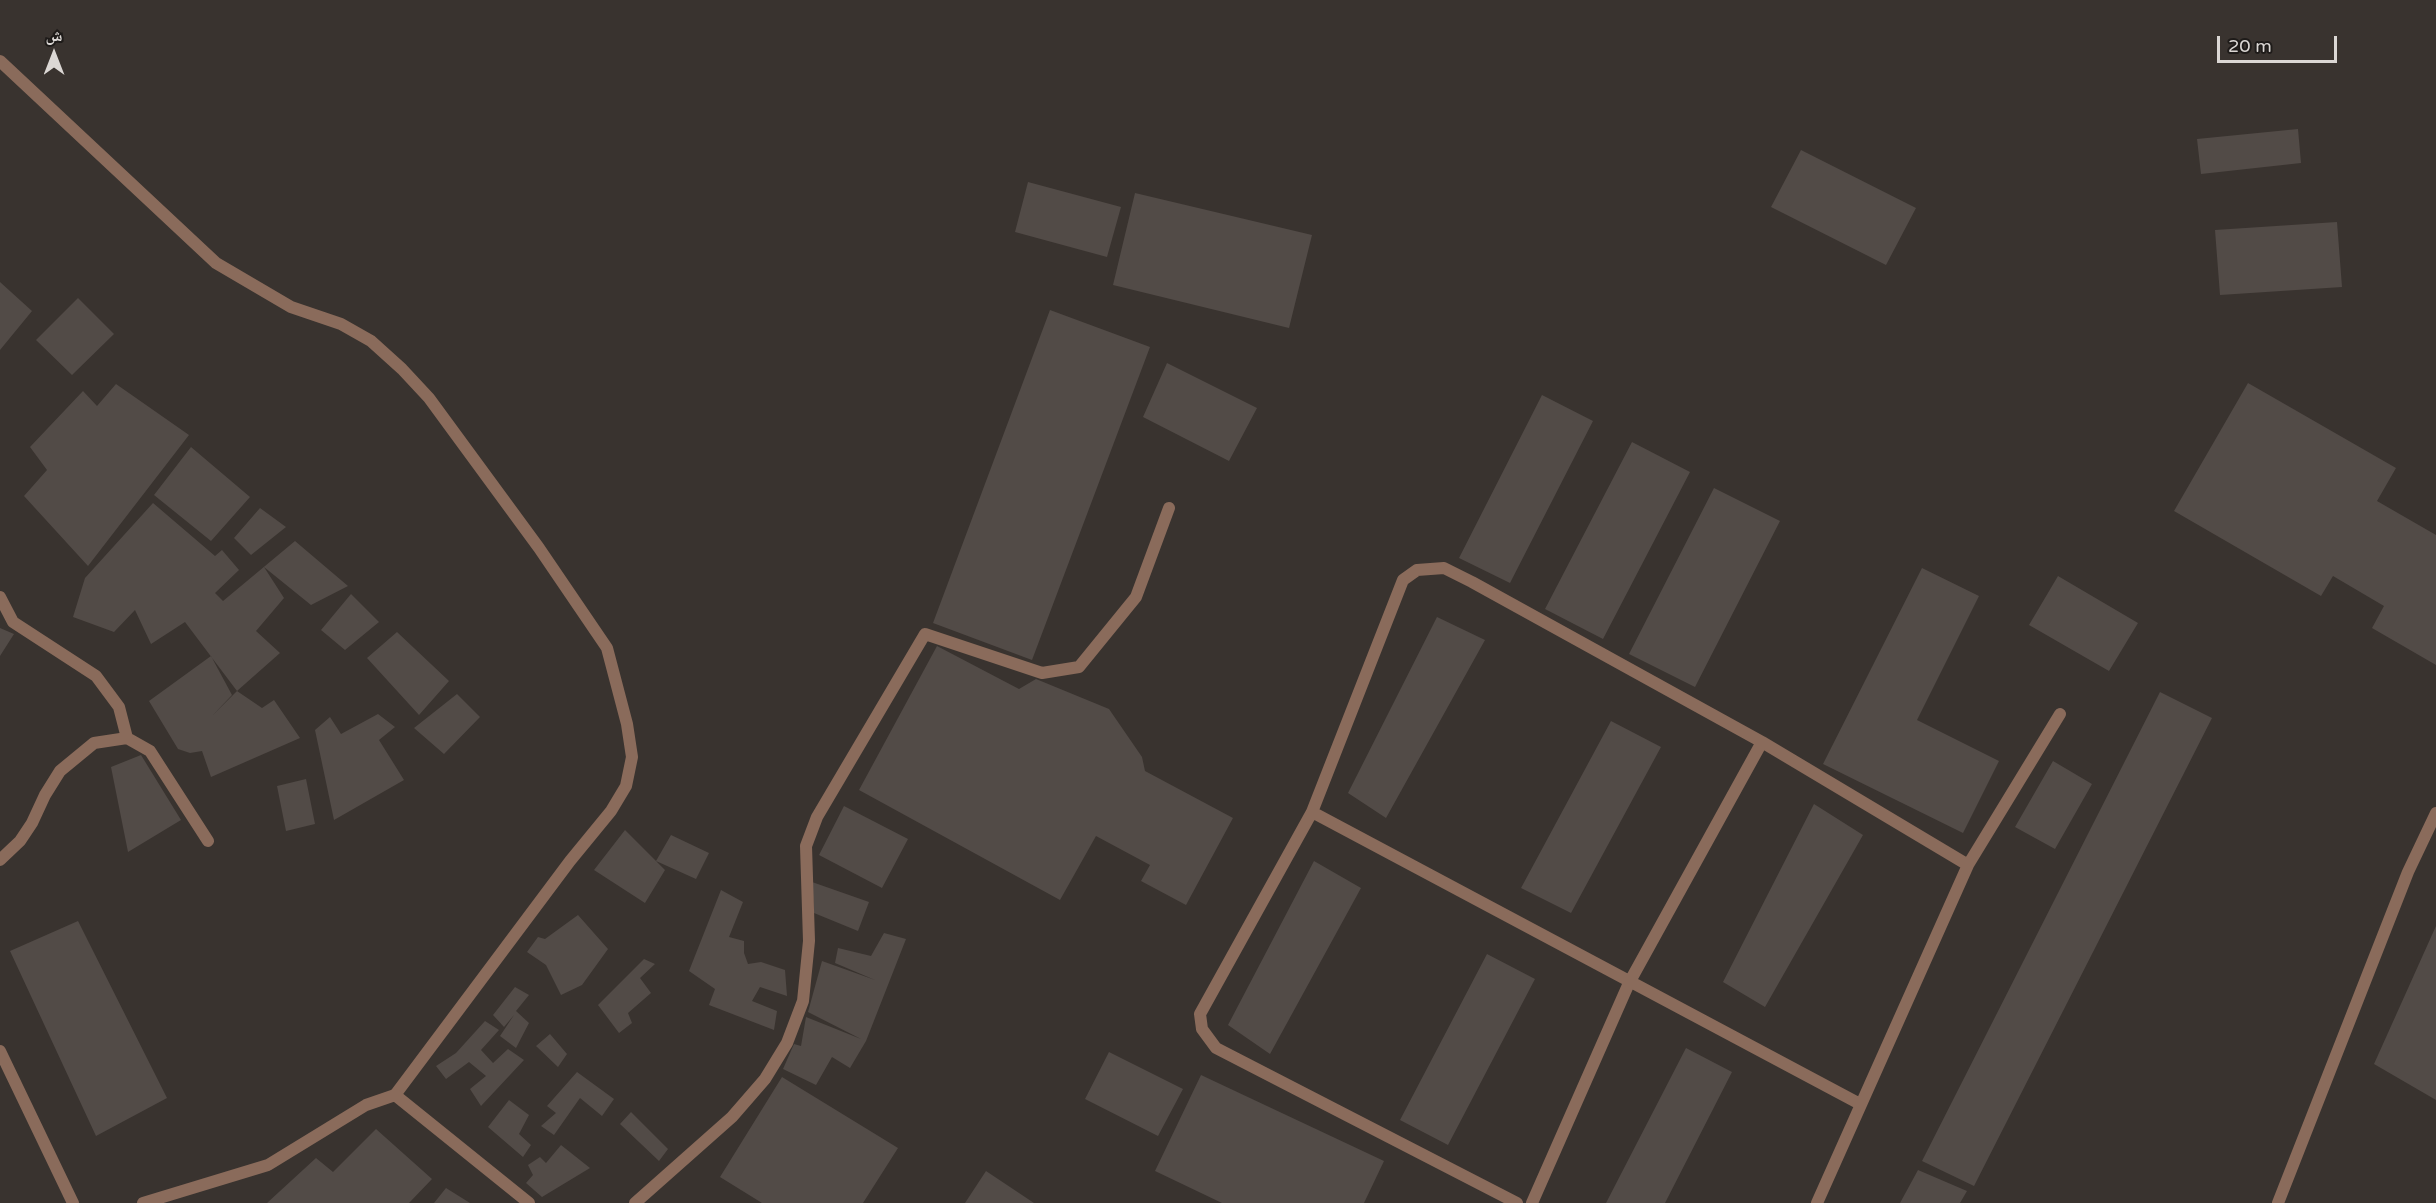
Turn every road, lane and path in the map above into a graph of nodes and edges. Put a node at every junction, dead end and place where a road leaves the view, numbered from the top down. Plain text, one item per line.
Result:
1 (0, 61) edge
2 (1169, 508) dead end
3 (0, 597) edge
4 (2061, 714) dead end
5 (127, 738) junction
6 (1762, 741) junction
7 (1312, 812) junction
8 (2436, 813) edge
9 (207, 841) dead end
10 (0, 860) edge
11 (1968, 865) junction
12 (1629, 983) junction
13 (0, 1051) edge
14 (395, 1095) junction
15 (1860, 1104) junction
16 (73, 1203) edge
17 (143, 1203) edge
18 (529, 1203) edge
19 (635, 1203) edge
20 (1516, 1203) edge
21 (1532, 1203) edge
22 (1817, 1203) edge
23 (2278, 1203) edge

1 - 14 street
2 - 19 street
3 - 5 street
4 - 11 street
5 - 9 street
5 - 10 street
6 - 7 street
6 - 11 street
6 - 12 street
7 - 12 street
7 - 20 street
8 - 23 street
11 - 15 street
12 - 15 street
12 - 21 street
13 - 16 street
14 - 17 street
14 - 18 street
15 - 22 street

